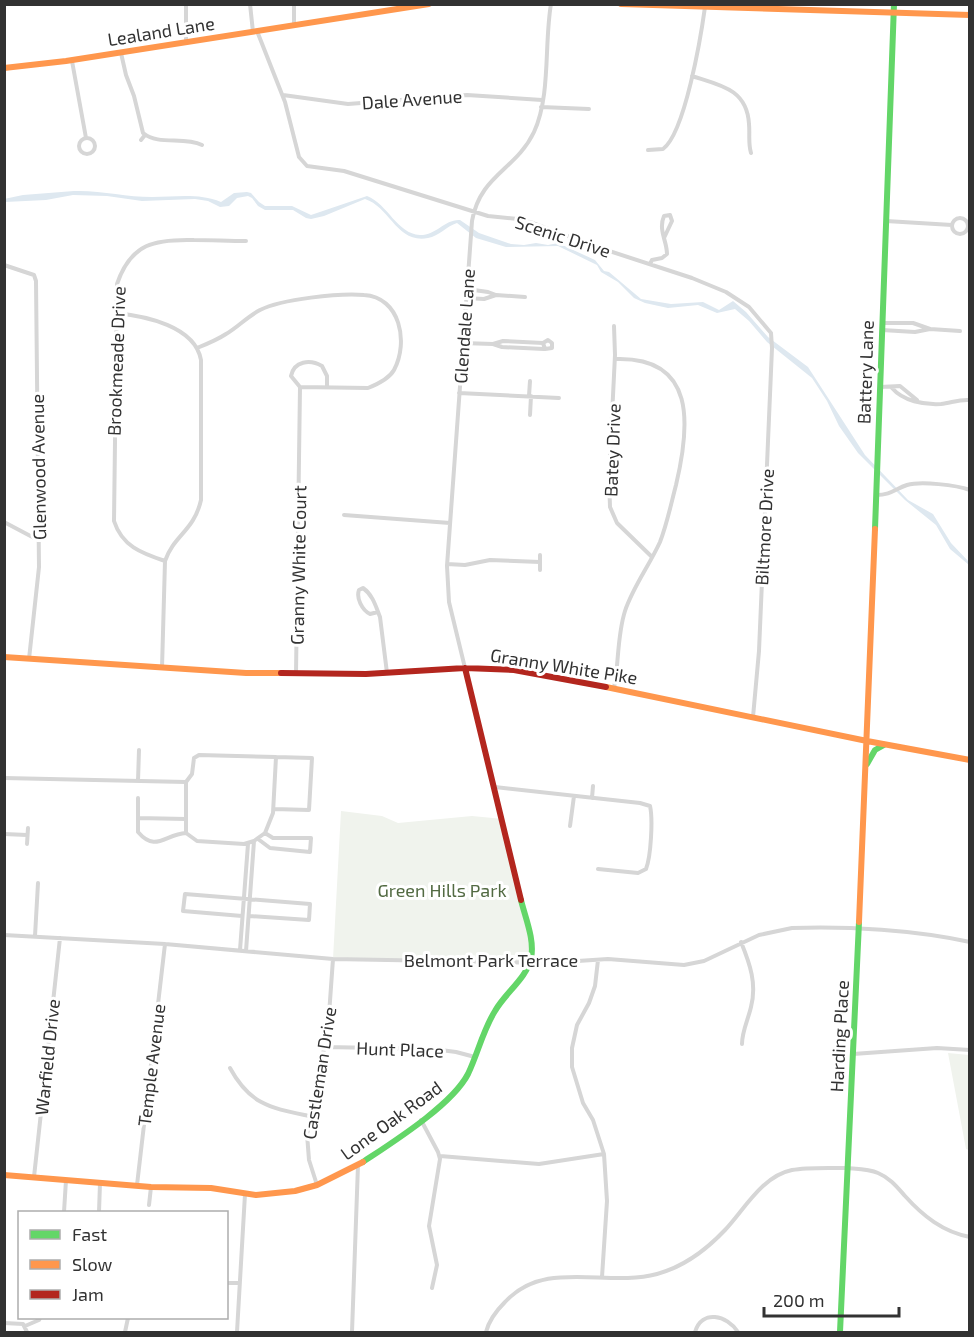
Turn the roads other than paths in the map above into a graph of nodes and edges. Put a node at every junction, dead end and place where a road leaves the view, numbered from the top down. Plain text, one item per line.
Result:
1 (186, 4) edge
2 (250, 4) edge
3 (294, 4) edge
4 (429, 4) edge
5 (551, 4) edge
6 (621, 4) edge
7 (894, 4) edge
8 (705, 7) junction
9 (894, 13) junction
10 (969, 15) edge
11 (294, 25) junction
12 (255, 31) junction
13 (186, 42) junction
14 (121, 53) junction
15 (72, 60) junction
16 (4, 68) edge
17 (692, 76) junction
18 (283, 95) junction
19 (542, 100) junction
20 (541, 107) junction
21 (589, 109) dead end
22 (145, 135) junction
23 (86, 138) junction
24 (141, 140) dead end
25 (202, 145) dead end
26 (648, 150) dead end
27 (751, 153) dead end
28 (474, 211) junction
29 (886, 221) junction
30 (952, 225) junction
31 (664, 238) junction
32 (246, 241) dead end
33 (650, 264) junction
34 (4, 265) edge
35 (466, 289) junction
36 (496, 295) junction
37 (525, 297) dead end
38 (466, 298) junction
39 (116, 313) junction
40 (614, 326) dead end
41 (882, 326) junction
42 (930, 329) junction
43 (960, 331) dead end
44 (772, 337) joint
45 (520, 342) junction
46 (462, 343) junction
47 (543, 343) junction
48 (493, 344) junction
49 (197, 348) junction
50 (520, 348) junction
51 (544, 349) junction
52 (615, 359) junction
53 (530, 381) dead end
54 (327, 386) junction
55 (300, 387) junction
56 (880, 387) junction
57 (892, 388) junction
58 (459, 393) junction
59 (530, 396) junction
60 (559, 398) dead end
61 (917, 400) junction
62 (969, 400) edge
63 (531, 415) dead end
64 (969, 490) edge
65 (876, 495) junction
66 (344, 515) dead end
67 (4, 522) edge
68 (450, 523) junction
69 (38, 540) junction
70 (540, 555) dead end
71 (652, 557) junction
72 (165, 561) junction
73 (540, 562) junction
74 (447, 564) junction
75 (540, 570) dead end
76 (378, 612) junction
77 (4, 657) edge
78 (29, 659) junction
79 (162, 668) junction
80 (465, 668) junction
81 (387, 673) junction
82 (296, 674) junction
83 (614, 688) junction
84 (753, 717) junction
85 (867, 741) junction
86 (886, 744) junction
87 (139, 750) dead end
88 (276, 757) junction
89 (969, 760) edge
90 (865, 768) junction
91 (4, 778) edge
92 (138, 781) junction
93 (186, 782) junction
94 (593, 786) dead end
95 (495, 788) junction
96 (574, 796) junction
97 (138, 798) dead end
98 (592, 798) junction
99 (274, 809) junction
100 (138, 818) junction
101 (186, 819) junction
102 (570, 826) dead end
103 (27, 828) dead end
104 (186, 833) junction
105 (265, 833) junction
106 (4, 834) edge
107 (27, 835) junction
108 (256, 840) junction
109 (248, 843) junction
110 (27, 844) dead end
111 (598, 869) dead end
112 (38, 884) dead end
113 (244, 899) junction
114 (250, 899) junction
115 (242, 916) junction
116 (249, 916) junction
117 (858, 930) junction
118 (4, 935) edge
119 (35, 936) junction
120 (60, 938) junction
121 (741, 942) junction
122 (969, 942) edge
123 (165, 944) junction
124 (240, 951) junction
125 (246, 951) junction
126 (333, 959) junction
127 (598, 960) junction
128 (531, 963) junction
129 (742, 1044) dead end
130 (325, 1047) junction
131 (969, 1050) edge
132 (853, 1054) junction
133 (475, 1057) junction
134 (230, 1068) dead end
135 (309, 1116) junction
136 (421, 1120) junction
137 (604, 1154) junction
138 (440, 1156) junction
139 (358, 1166) junction
140 (848, 1168) junction
141 (4, 1175) edge
142 (34, 1177) junction
143 (66, 1179) junction
144 (100, 1182) junction
145 (137, 1185) junction
146 (317, 1185) junction
147 (151, 1186) junction
148 (245, 1194) junction
149 (149, 1205) dead end
150 (64, 1211) edge
151 (99, 1211) edge
152 (969, 1237) edge
153 (602, 1276) junction
154 (228, 1283) edge
155 (240, 1283) junction
156 (432, 1288) dead end
157 (39, 1319) edge
158 (4, 1323) edge
159 (25, 1326) junction
160 (27, 1332) edge
161 (237, 1332) edge
162 (352, 1332) edge
163 (486, 1332) edge
164 (695, 1332) edge
165 (738, 1332) edge
166 (840, 1332) edge

1 - 13 street
2 - 12 street
3 - 11 street
4 - 11 main road, Lealand Lane
5 - 19 street, Glendale Lane
6 - 8 main road
7 - 9 main road, Battery Lane
8 - 9 main road
8 - 17 street
9 - 10 main road
9 - 29 main road, Battery Lane
11 - 12 main road, Lealand Lane
12 - 13 main road, Lealand Lane
12 - 18 street
13 - 14 main road, Lealand Lane
14 - 15 main road, Lealand Lane
14 - 22 street
15 - 16 main road, Lealand Lane
15 - 23 street
17 - 26 street
17 - 27 street
18 - 19 street, Dale Avenue
18 - 28 street, Scenic Drive
19 - 20 street, Glendale Lane
20 - 21 street
20 - 28 street, Glendale Lane
22 - 24 street
22 - 25 street
23 - 23 street
28 - 33 street, Scenic Drive
28 - 35 street, Glendale Lane
29 - 30 street
29 - 41 main road, Battery Lane
30 - 30 street
31 - 31 street
31 - 33 street
32 - 39 street, Brookmeade Drive
33 - 44 street, Scenic Drive
34 - 69 street, Glenwood Avenue
35 - 36 street
35 - 38 street, Glendale Lane
36 - 37 street
36 - 38 street
38 - 46 street, Glendale Lane
39 - 49 street
39 - 72 street, Brookmeade Drive
40 - 52 street, Batey Drive
41 - 42 street
41 - 42 street
41 - 56 main road, Battery Lane
42 - 43 street
44 - 84 street, Biltmore Drive
45 - 47 street
45 - 48 street
45 - 50 street
46 - 48 street
46 - 58 street, Glendale Lane
47 - 51 street
47 - 51 street
48 - 50 street
49 - 54 street
49 - 72 street
50 - 51 street
52 - 71 street, Batey Drive
52 - 71 street
53 - 59 street
54 - 55 street
54 - 55 street
55 - 82 street, Granny White Court
56 - 57 street
56 - 65 main road, Battery Lane
57 - 61 street
57 - 61 street
58 - 59 street
58 - 68 street, Glendale Lane
59 - 60 street
59 - 63 street
61 - 62 street
64 - 65 street
65 - 85 main road, Battery Lane
66 - 68 street
67 - 69 street
68 - 74 street, Glendale Lane
69 - 78 street, Glenwood Avenue
70 - 73 street
71 - 83 street
72 - 79 street
73 - 74 street
73 - 75 street
74 - 80 street, Glendale Lane
76 - 76 street
76 - 81 street
77 - 78 main road, Granny White Pike
78 - 79 main road, Granny White Pike
79 - 82 main road, Granny White Pike
80 - 81 main road, Granny White Pike
80 - 83 main road, Granny White Pike
80 - 95 main road
81 - 82 main road, Granny White Pike
83 - 84 main road, Granny White Pike
84 - 85 main road, Granny White Pike
85 - 86 main road, Granny White Pike
85 - 90 main road, Harding Place
86 - 89 main road, Granny White Pike
86 - 90 main road
87 - 92 street
88 - 93 street
88 - 99 street
88 - 99 street
90 - 117 main road, Harding Place
91 - 92 street
92 - 93 street
93 - 101 street
94 - 98 street
95 - 96 street
95 - 128 main road
96 - 98 street
96 - 102 street
97 - 100 street
98 - 111 street
99 - 105 street
100 - 101 street
100 - 104 street
101 - 104 street
103 - 107 street
104 - 109 street
105 - 108 street
105 - 108 street
106 - 107 street
107 - 110 street
108 - 109 street
108 - 114 street
109 - 113 street
112 - 119 street
113 - 114 street
113 - 115 street
113 - 115 street
114 - 116 street
114 - 116 street
115 - 124 street
116 - 125 street
117 - 121 street, Belmont Park Terrace
117 - 122 street, Belmont Park Terrace
117 - 132 main road, Harding Place
118 - 119 street, Belmont Park Terrace
119 - 120 street, Belmont Park Terrace
120 - 123 street, Belmont Park Terrace
120 - 142 street, Warfield Drive
121 - 127 street, Belmont Park Terrace
121 - 129 street
123 - 124 street, Belmont Park Terrace
123 - 145 street, Temple Avenue
124 - 125 street, Belmont Park Terrace
125 - 126 street, Belmont Park Terrace
126 - 128 street, Belmont Park Terrace
126 - 130 street, Castleman Drive
127 - 128 street, Belmont Park Terrace
127 - 137 street
128 - 133 main road, Lone Oak Road
130 - 133 street, Hunt Place
130 - 135 street, Castleman Drive
131 - 132 street
132 - 140 main road, Harding Place
133 - 136 main road, Lone Oak Road
134 - 135 street
135 - 146 street, Castleman Drive
136 - 138 street
136 - 139 main road, Lone Oak Road
137 - 138 street
137 - 153 street
138 - 156 street
139 - 146 main road, Lone Oak Road
139 - 162 street
140 - 152 street
140 - 153 street
140 - 166 main road, Harding Place
141 - 142 main road, Lone Oak Road
142 - 143 main road, Lone Oak Road
143 - 144 main road, Lone Oak Road
143 - 150 street
144 - 145 main road, Lone Oak Road
144 - 151 street
145 - 147 main road, Lone Oak Road
146 - 148 main road, Lone Oak Road
147 - 148 main road, Lone Oak Road
147 - 149 street
148 - 155 street
153 - 163 street
154 - 155 street
155 - 161 street
157 - 159 street
158 - 159 street
159 - 160 street
164 - 165 street

